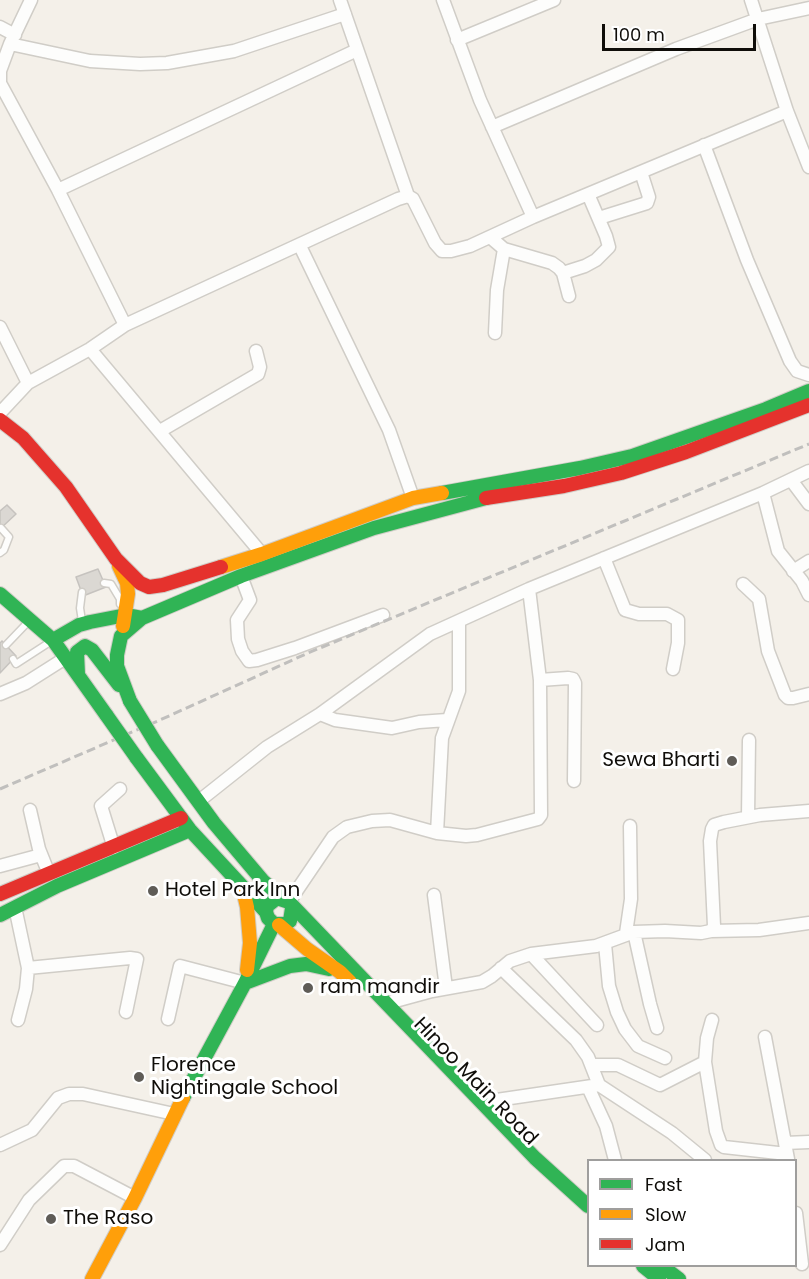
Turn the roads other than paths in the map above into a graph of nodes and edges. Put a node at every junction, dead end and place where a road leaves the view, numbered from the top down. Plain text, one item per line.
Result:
1 (31, 0) edge
2 (340, 0) edge
3 (442, 0) edge
4 (554, 0) edge
5 (751, 0) edge
6 (809, 8) edge
7 (345, 14) junction
8 (758, 19) junction
9 (0, 27) edge
10 (12, 40) junction
11 (457, 40) junction
12 (357, 50) junction
13 (0, 83) edge
14 (787, 111) junction
15 (492, 127) junction
16 (704, 145) junction
17 (809, 166) edge
18 (641, 172) junction
19 (58, 190) junction
20 (588, 194) junction
21 (408, 196) junction
22 (533, 217) junction
23 (599, 218) junction
24 (490, 237) junction
25 (300, 246) junction
26 (504, 249) junction
27 (563, 273) junction
28 (569, 296) dead end
29 (125, 325) junction
30 (0, 327) edge
31 (495, 333) dead end
32 (90, 349) junction
33 (256, 351) dead end
34 (809, 375) edge
35 (28, 383) junction
36 (809, 391) edge
37 (809, 405) edge
38 (0, 413) edge
39 (0, 420) edge
40 (160, 431) junction
41 (809, 471) edge
42 (790, 480) junction
43 (763, 493) junction
44 (413, 498) junction
45 (809, 504) edge
46 (1, 528) edge
47 (0, 552) edge
48 (261, 554) junction
49 (604, 558) junction
50 (116, 559) junction
51 (809, 561) edge
52 (793, 571) junction
53 (241, 576) junction
54 (104, 583) dead end
55 (743, 584) dead end
56 (529, 589) junction
57 (82, 591) dead end
58 (0, 594) edge
59 (809, 595) edge
60 (383, 615) dead end
61 (123, 616) junction
62 (142, 618) junction
63 (30, 620) junction
64 (459, 621) junction
65 (82, 624) junction
66 (121, 636) junction
67 (52, 639) junction
68 (6, 645) dead end
69 (67, 657) junction
70 (13, 659) dead end
71 (673, 669) dead end
72 (78, 674) junction
73 (540, 680) junction
74 (0, 694) edge
75 (809, 694) edge
76 (130, 701) junction
77 (320, 714) junction
78 (447, 720) junction
79 (749, 740) dead end
80 (574, 781) dead end
81 (120, 789) dead end
82 (199, 801) junction
83 (30, 810) dead end
84 (809, 811) edge
85 (748, 817) junction
86 (181, 818) junction
87 (630, 826) dead end
88 (190, 830) junction
89 (437, 833) junction
90 (114, 848) junction
91 (41, 855) junction
92 (0, 866) edge
93 (49, 874) junction
94 (243, 889) junction
95 (0, 894) edge
96 (434, 895) dead end
97 (288, 903) junction
98 (15, 907) junction
99 (0, 915) edge
100 (273, 920) junction
101 (809, 923) edge
102 (711, 931) junction
103 (630, 932) junction
104 (605, 944) junction
105 (531, 954) junction
106 (28, 968) junction
107 (501, 968) junction
108 (340, 972) junction
109 (245, 983) junction
110 (446, 988) junction
111 (388, 1003) junction
112 (126, 1012) dead end
113 (168, 1019) dead end
114 (18, 1020) dead end
115 (712, 1020) dead end
116 (597, 1025) dead end
117 (657, 1028) dead end
118 (765, 1036) dead end
119 (664, 1058) dead end
120 (705, 1062) junction
121 (592, 1065) junction
122 (594, 1086) junction
123 (483, 1102) junction
124 (174, 1114) junction
125 (809, 1143) edge
126 (0, 1145) edge
127 (787, 1153) edge
128 (614, 1159) edge
129 (703, 1159) edge
130 (135, 1198) junction
131 (587, 1205) edge
132 (587, 1219) edge
133 (797, 1228) edge
134 (0, 1245) edge
135 (802, 1264) edge
136 (644, 1267) edge
137 (663, 1267) edge
138 (92, 1279) edge
139 (658, 1279) edge
140 (679, 1279) edge

1 - 10 street
2 - 7 street
3 - 11 street
4 - 11 street
5 - 8 street
6 - 8 street
7 - 10 street
7 - 12 street
8 - 14 street
8 - 15 street
9 - 10 street
10 - 13 street
11 - 15 street
12 - 19 street
12 - 21 street
13 - 19 street
14 - 16 street
14 - 17 street
15 - 22 street
16 - 18 street
16 - 34 street
18 - 20 street
18 - 23 street
19 - 29 street
20 - 22 street
20 - 23 street
21 - 24 street
21 - 25 street
22 - 24 street
23 - 27 street
24 - 26 street
25 - 29 street
25 - 44 street
26 - 27 street
26 - 31 street
27 - 28 street
29 - 32 street
30 - 35 street
32 - 35 street
32 - 40 street
33 - 40 street
35 - 38 street
36 - 44 main road
37 - 53 main road
39 - 50 main road
40 - 48 street
41 - 42 street
42 - 43 street
42 - 45 street
43 - 49 street
43 - 52 street
44 - 48 main road
46 - 47 lane
48 - 50 main road
49 - 56 street
49 - 71 street
50 - 61 main road
51 - 52 street
52 - 59 street
53 - 60 street
53 - 62 main road
54 - 61 lane
55 - 75 street
56 - 64 street
56 - 73 street
57 - 65 lane
58 - 63 main road, Hinoo Main Road
61 - 62 main road
61 - 65 main road
61 - 66 main road
62 - 66 main road
63 - 67 main road, Hinoo Main Road
63 - 68 lane
64 - 77 street
64 - 78 street
65 - 67 main road
66 - 76 main road
67 - 69 main road, Hinoo Main Road
67 - 70 lane
69 - 72 main road, Hinoo Main Road
69 - 74 street
72 - 76 main road
72 - 86 main road, Hinoo Main Road, bridge
73 - 80 street
73 - 89 street
76 - 82 main road, bridge
77 - 78 street
77 - 82 street
78 - 89 street
79 - 85 street
81 - 90 street
82 - 97 main road
83 - 91 street
84 - 85 street
85 - 102 street
86 - 88 main road, Hinoo Main Road
86 - 90 main road
87 - 103 street
88 - 94 main road, Hinoo Main Road
88 - 98 main road
89 - 97 street
90 - 93 main road
91 - 92 street
91 - 93 street
93 - 95 main road
94 - 100 main road, Hinoo Main Road
94 - 109 main road
96 - 110 street
97 - 100 main road
97 - 100 main road
97 - 111 main road
98 - 99 main road
98 - 106 street
100 - 108 main road, Hinoo Main Road
100 - 109 main road
101 - 102 street
102 - 103 street
103 - 104 street
103 - 117 street
104 - 105 street
104 - 119 street
105 - 107 street
105 - 116 street
106 - 112 street
106 - 114 street
107 - 110 street
107 - 121 street
108 - 109 main road
108 - 132 main road, Hinoo Main Road
109 - 113 street
109 - 124 main road
110 - 111 street
111 - 123 main road
115 - 120 street
118 - 127 street
120 - 121 street
120 - 127 street
121 - 122 street
122 - 123 street
122 - 128 street
122 - 129 street
123 - 131 main road
124 - 126 street
124 - 130 main road
125 - 127 street
130 - 134 street
130 - 138 main road
133 - 135 street
136 - 139 main road
137 - 140 main road

